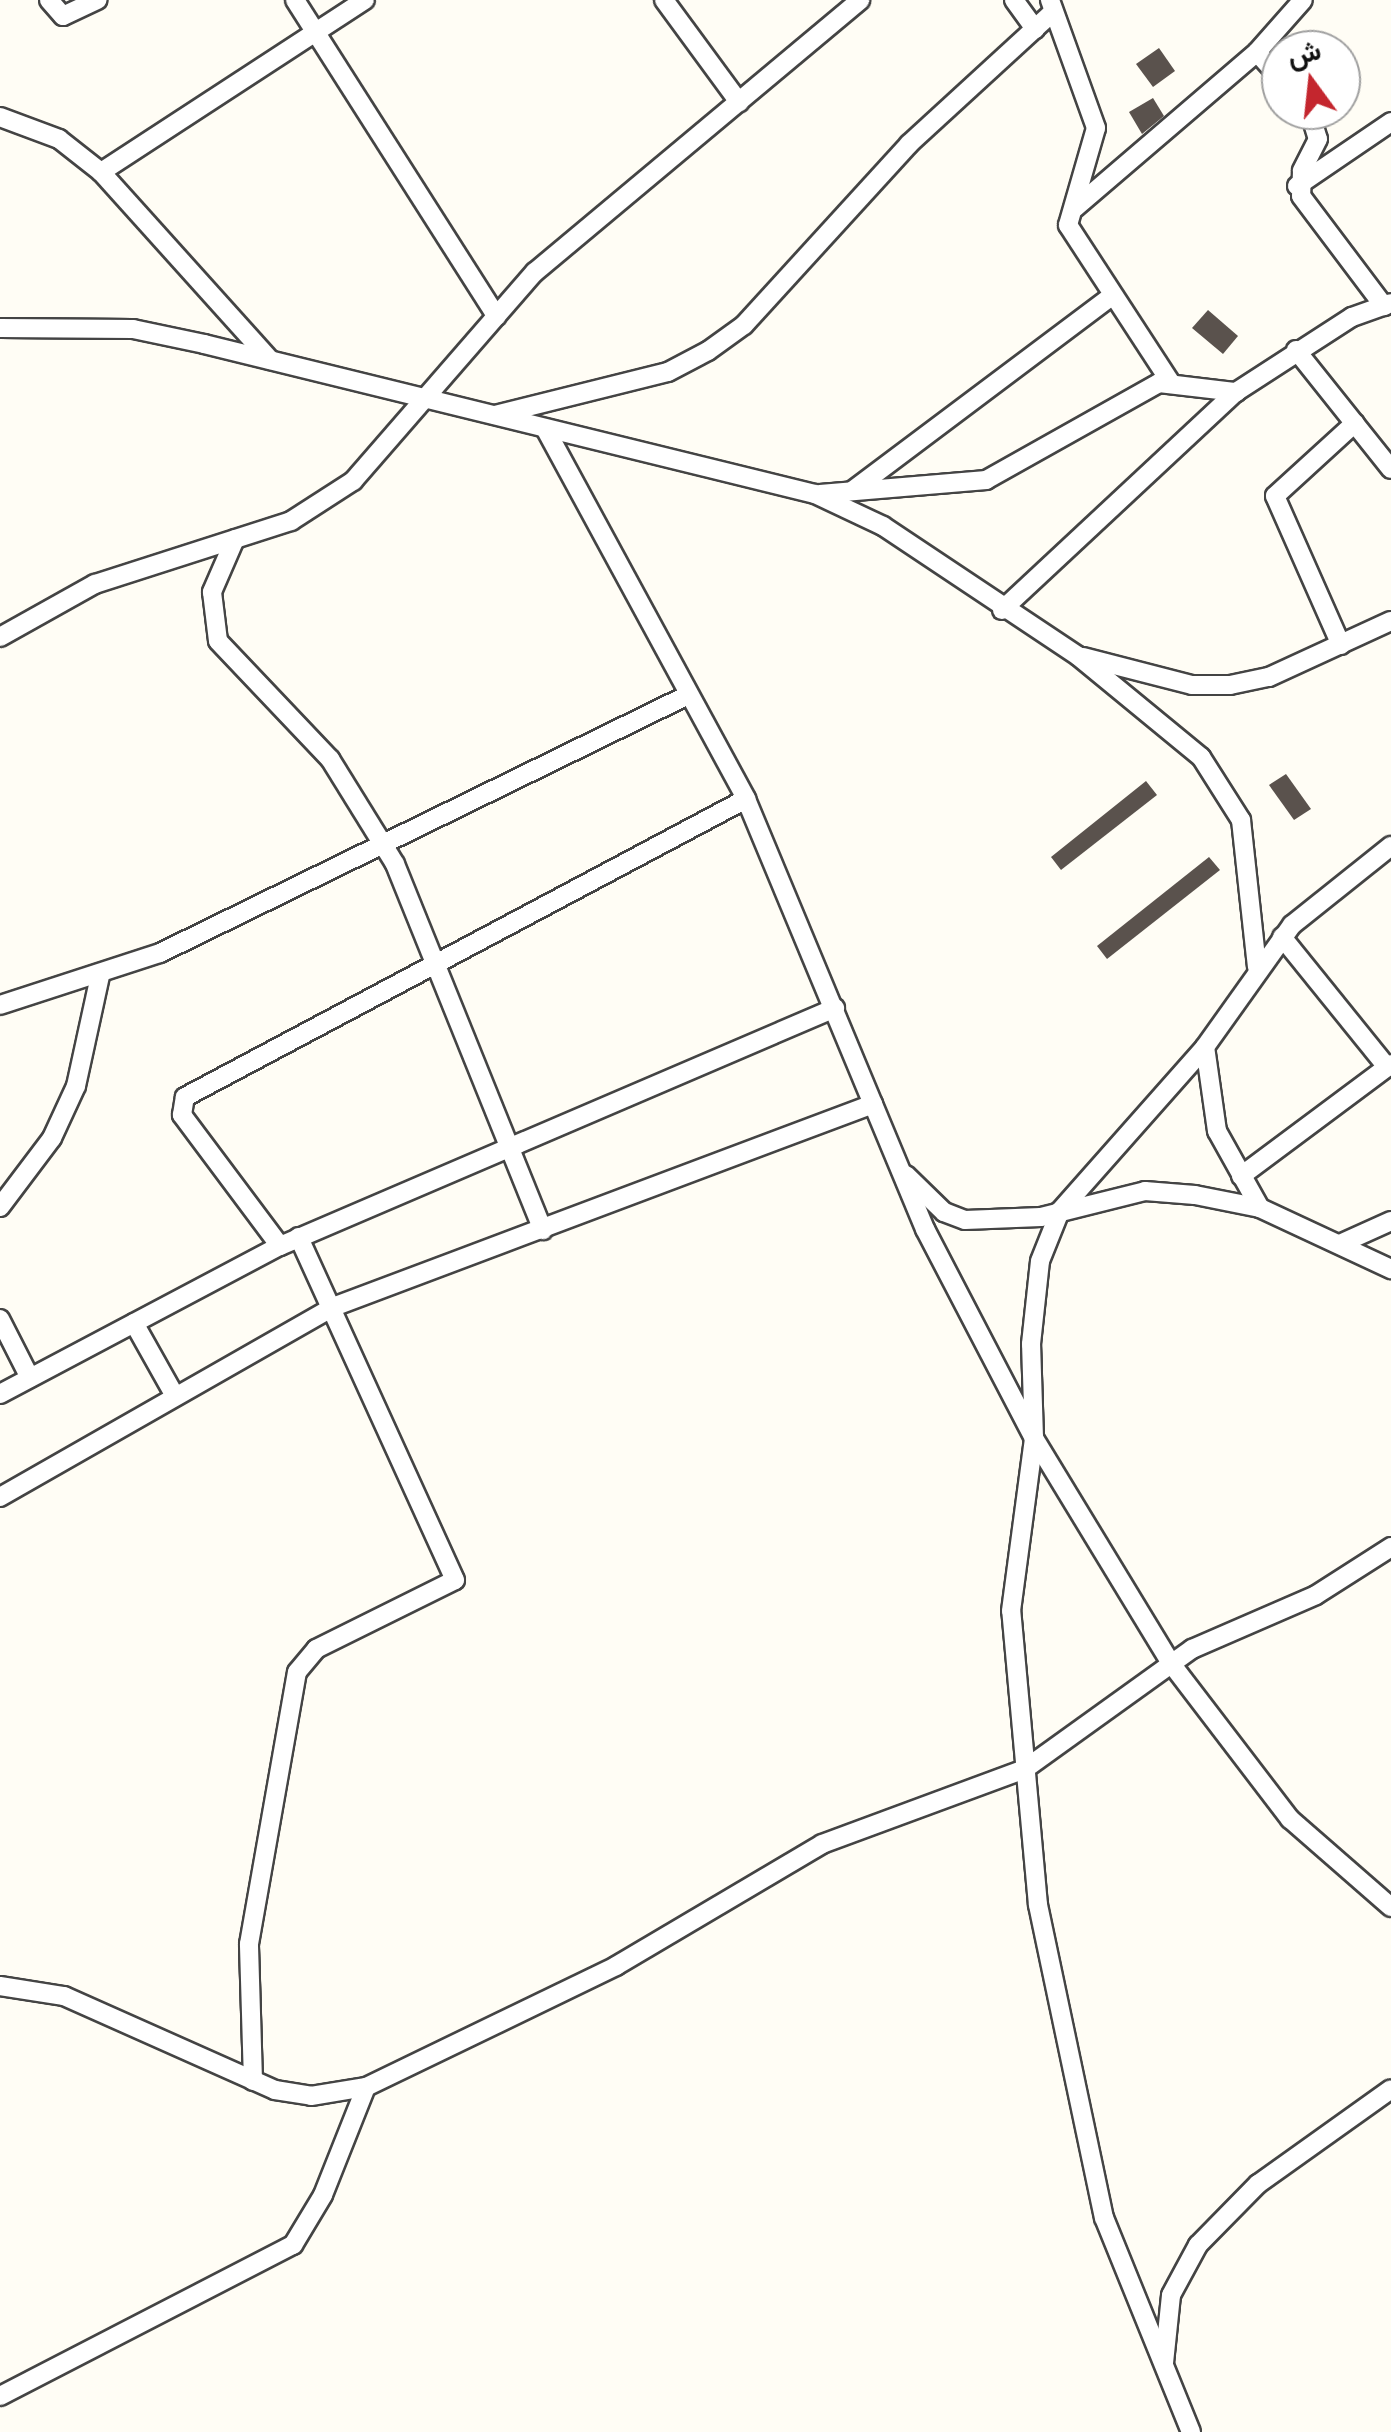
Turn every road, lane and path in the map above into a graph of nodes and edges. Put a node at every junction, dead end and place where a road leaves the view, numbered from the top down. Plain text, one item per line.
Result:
1 (49, 0) edge
2 (98, 0) edge
3 (294, 0) edge
4 (365, 0) edge
5 (1014, 0) edge
6 (1302, 0) edge
7 (669, 2) edge
8 (848, 4) edge
9 (1052, 6) edge
10 (1035, 28) junction
11 (314, 32) junction
12 (1257, 52) junction
13 (1261, 56) edge
14 (739, 102) junction
15 (0, 117) edge
16 (1391, 122) edge
17 (1315, 130) edge
18 (101, 172) junction
19 (1298, 186) junction
20 (1072, 210) junction
21 (1112, 296) junction
22 (1387, 304) edge
23 (496, 316) junction
24 (0, 328) edge
25 (1296, 350) junction
26 (271, 361) junction
27 (1171, 383) junction
28 (1236, 392) junction
29 (428, 402) junction
30 (490, 416) junction
31 (1355, 423) junction
32 (546, 430) junction
33 (1391, 469) edge
34 (851, 492) junction
35 (815, 494) junction
36 (235, 539) junction
37 (1002, 610) junction
38 (1391, 621) edge
39 (0, 637) edge
40 (1342, 646) junction
41 (1078, 656) junction
42 (686, 696) junction
43 (746, 798) junction
44 (380, 842) junction
45 (1389, 851) edge
46 (1282, 936) junction
47 (438, 962) junction
48 (1256, 967) junction
49 (100, 976) junction
50 (0, 1005) edge
51 (835, 1008) junction
52 (1205, 1046) junction
53 (1389, 1066) edge
54 (873, 1104) junction
55 (514, 1148) junction
56 (898, 1168) junction
57 (1241, 1176) junction
58 (0, 1207) edge
59 (1260, 1208) junction
60 (1060, 1211) junction
61 (1391, 1221) edge
62 (543, 1230) junction
63 (300, 1237) junction
64 (1340, 1244) junction
65 (280, 1246) junction
66 (1391, 1269) edge
67 (332, 1307) junction
68 (0, 1319) edge
69 (134, 1323) junction
70 (30, 1378) junction
71 (0, 1394) edge
72 (174, 1396) junction
73 (1034, 1438) junction
74 (0, 1496) edge
75 (1391, 1547) edge
76 (1170, 1662) junction
77 (1025, 1769) junction
78 (1391, 1907) edge
79 (0, 1986) edge
80 (253, 2081) junction
81 (366, 2088) junction
82 (1391, 2090) edge
83 (1164, 2378) junction
84 (0, 2396) edge
85 (1191, 2432) edge

1 - 2 street
3 - 11 street
4 - 11 street
5 - 10 street
6 - 12 street
7 - 14 street
8 - 14 street
9 - 10 street
9 - 20 street
10 - 30 street
11 - 18 street
11 - 23 street
12 - 13 street
12 - 20 street
14 - 23 street
15 - 18 street
16 - 19 street
17 - 19 street
18 - 26 street
19 - 22 street
20 - 21 street
21 - 27 street
21 - 34 street
22 - 25 street
23 - 29 street
24 - 26 street
25 - 28 street
25 - 31 street
26 - 29 street
27 - 28 street
27 - 34 street
28 - 37 street
29 - 30 street
29 - 36 street
30 - 32 street
31 - 33 street
31 - 40 street
32 - 35 street
32 - 42 street
34 - 35 street
35 - 37 street
36 - 39 street
36 - 44 street
37 - 41 street
38 - 40 street
40 - 41 street
41 - 48 street
42 - 43 street
42 - 44 street
43 - 47 street
43 - 51 street
44 - 47 street
44 - 49 street
45 - 46 street
46 - 48 street
46 - 53 street
47 - 55 street
47 - 65 street
48 - 52 street
49 - 50 street
49 - 58 street
51 - 54 street
51 - 55 street
52 - 57 street
52 - 60 street
53 - 57 street
54 - 56 street
54 - 62 street
55 - 62 street
55 - 63 street
56 - 60 street
56 - 73 street
57 - 59 street
59 - 60 street
59 - 64 street
60 - 73 street
61 - 64 street
62 - 67 street
63 - 65 street
63 - 67 street
64 - 66 street
65 - 69 street
67 - 72 street
67 - 80 street
68 - 70 street
69 - 70 street
69 - 72 street
70 - 71 street
72 - 74 street
73 - 76 street
73 - 77 street
75 - 76 street
76 - 77 street
76 - 78 street
77 - 81 street
77 - 83 street
79 - 80 street
80 - 81 street
81 - 84 street
82 - 83 street
83 - 85 street

